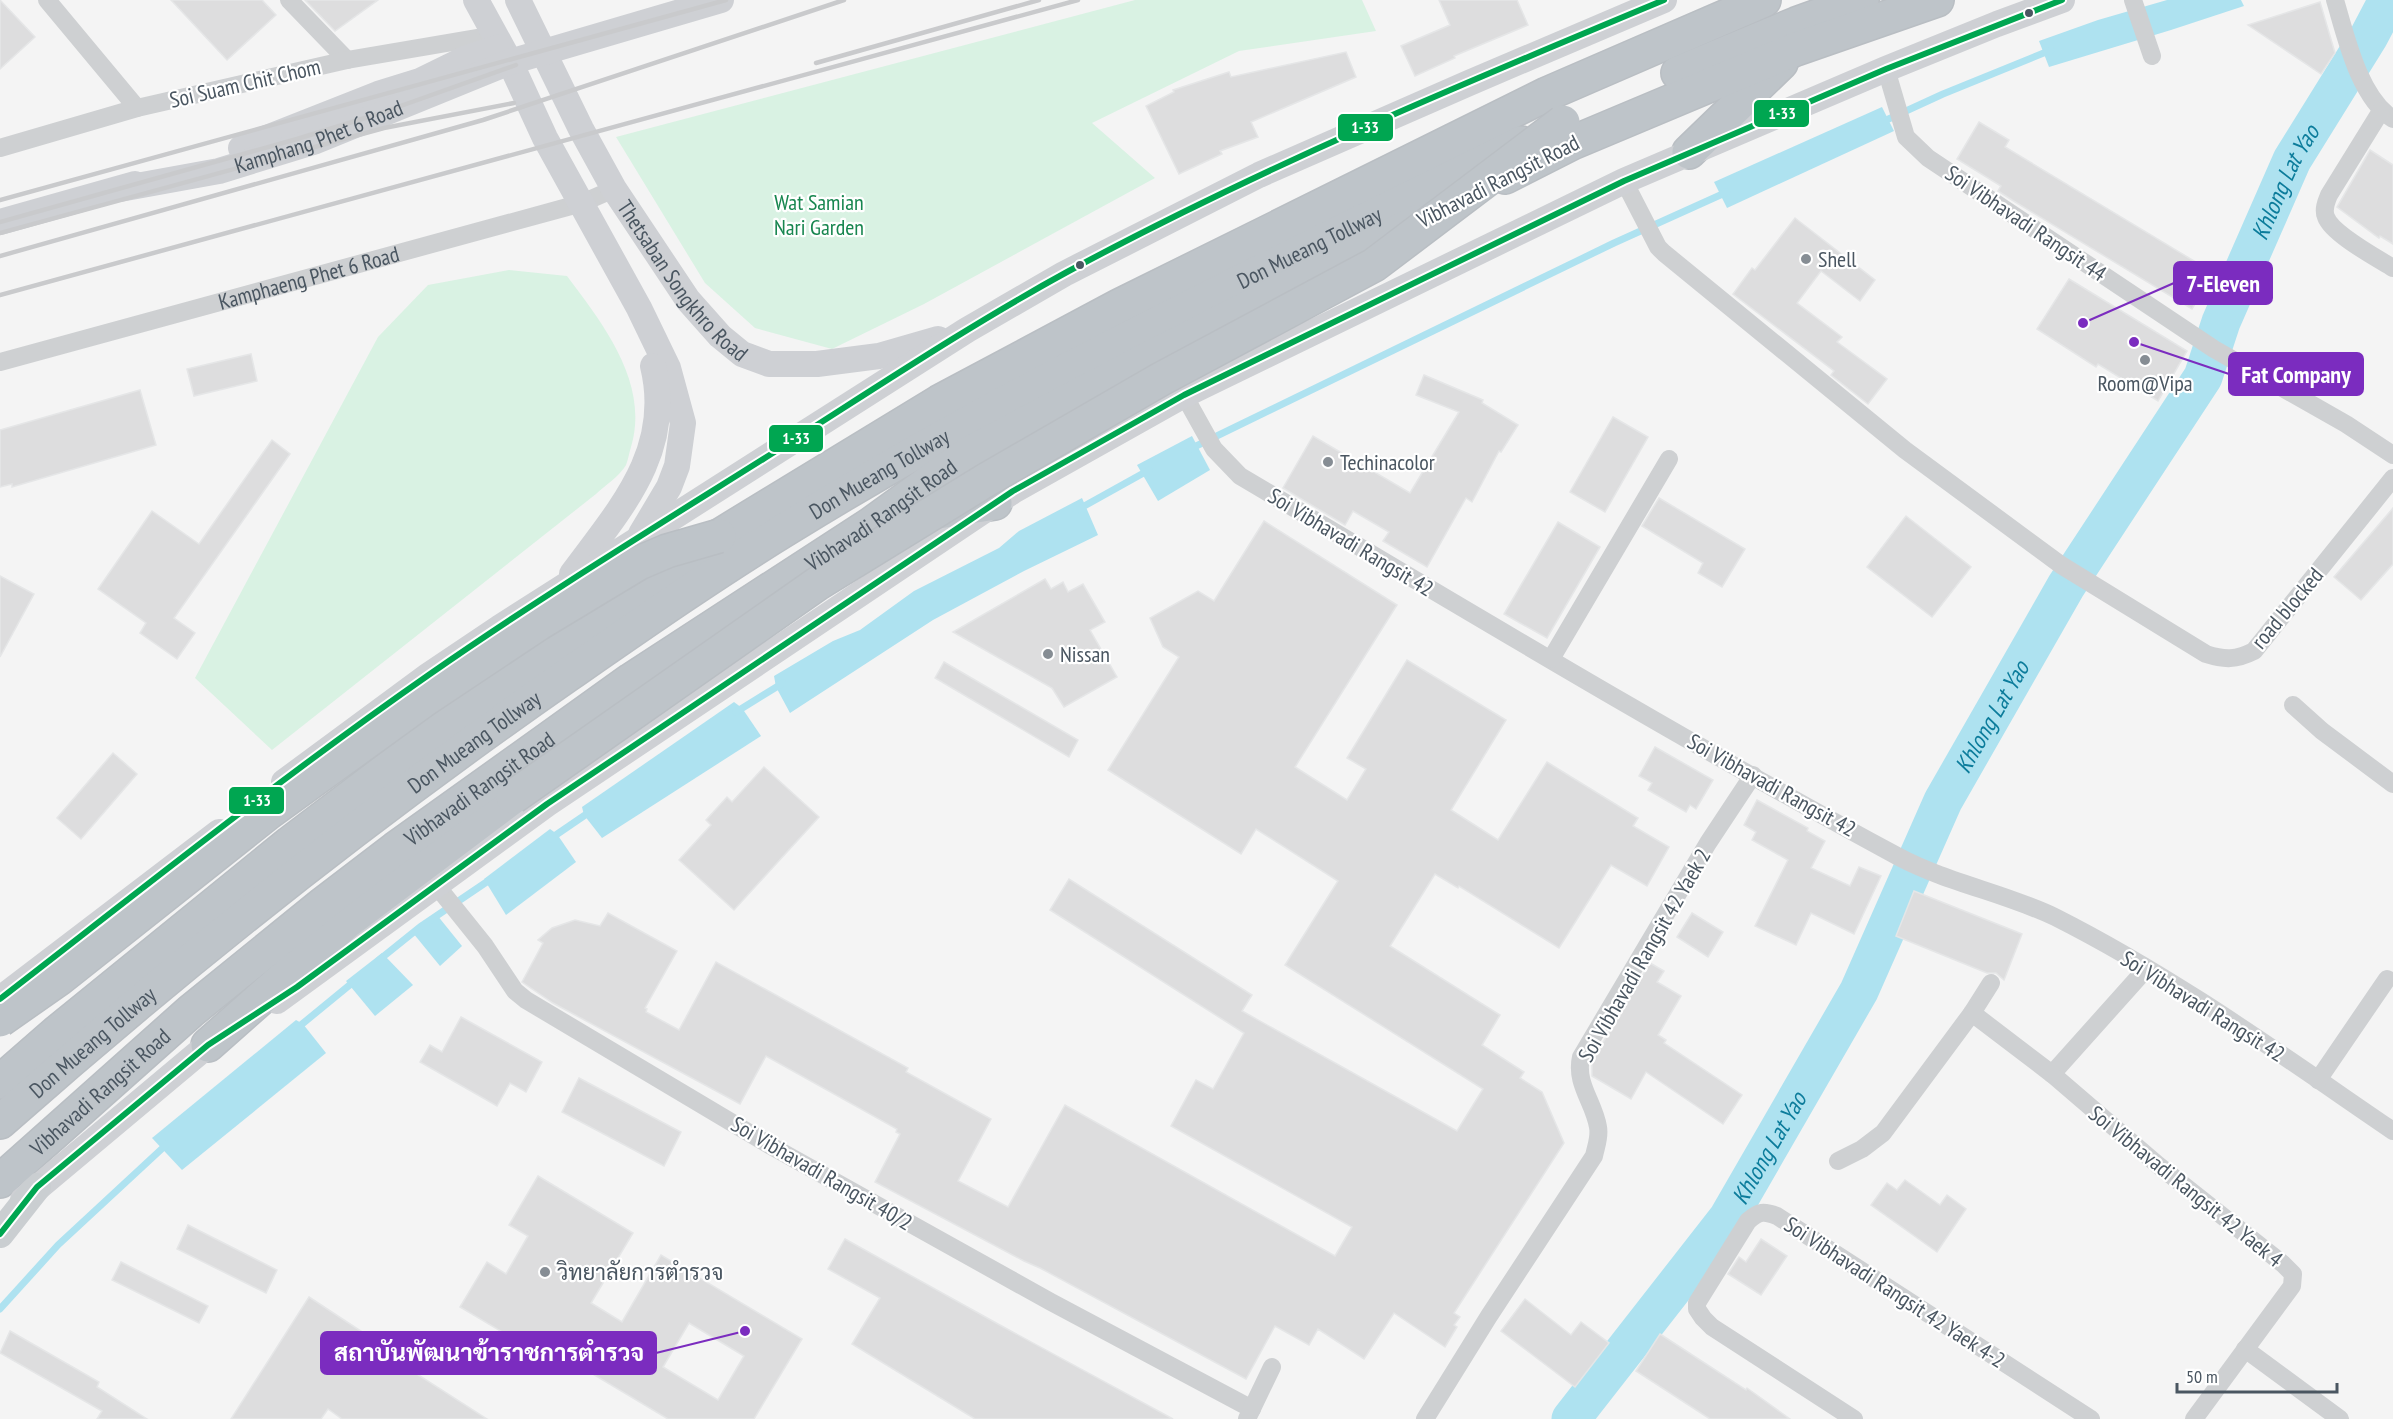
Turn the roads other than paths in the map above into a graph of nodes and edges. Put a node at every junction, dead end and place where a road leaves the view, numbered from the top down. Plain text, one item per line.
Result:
1 (47, 0) edge
2 (289, 0) edge
3 (476, 0) edge
4 (518, 0) edge
5 (721, 0) edge
6 (1665, 0) edge
7 (1739, 0) edge
8 (1764, 0) edge
9 (1862, 0) edge
10 (1937, 0) edge
11 (2062, 0) edge
12 (2133, 0) edge
13 (2335, 0) edge
14 (502, 48) junction
15 (1796, 49) junction
16 (544, 51) junction
17 (2151, 51) dead end
18 (347, 60) junction
19 (1886, 69) junction
20 (137, 108) junction
21 (2387, 115) edge
22 (1563, 122) junction
23 (0, 148) edge
24 (1689, 152) junction
25 (1624, 181) junction
26 (614, 189) junction
27 (582, 203) junction
28 (0, 222) edge
29 (2393, 268) edge
30 (639, 308) junction
31 (967, 330) junction
32 (0, 362) edge
33 (1184, 395) junction
34 (2393, 455) edge
35 (1669, 459) dead end
36 (2393, 478) edge
37 (995, 502) junction
38 (871, 524) junction
39 (719, 536) junction
40 (640, 537) junction
41 (563, 586) junction
42 (1551, 659) junction
43 (2293, 705) dead end
44 (1753, 775) junction
45 (2393, 784) edge
46 (442, 893) junction
47 (2145, 969) junction
48 (2387, 978) dead end
49 (1991, 983) dead end
50 (0, 999) edge
51 (1972, 1013) junction
52 (0, 1020) edge
53 (208, 1045) junction
54 (0, 1063) edge
55 (2052, 1074) junction
56 (2319, 1080) junction
57 (0, 1082) edge
58 (0, 1122) edge
59 (2393, 1131) edge
60 (1838, 1161) dead end
61 (0, 1181) edge
62 (37, 1187) junction
63 (0, 1220) edge
64 (0, 1234) edge
65 (2245, 1349) junction
66 (1272, 1367) dead end
67 (1250, 1414) edge
68 (1425, 1419) edge
69 (1854, 1419) edge
70 (2091, 1419) edge
71 (2194, 1419) edge
72 (2340, 1419) edge

1 - 20 street
2 - 18 street
3 - 14 main road, Thetsaban Songkhro Road
4 - 16 main road, Thetsaban Songkhro Road
5 - 16 main road
6 - 31 main road
7 - 54 highway
8 - 39 highway, Don Mueang Tollway
9 - 22 highway, Don Mueang Tollway
10 - 15 highway, Vibhavadi Rangsit Road
11 - 19 main road, Vibhavadi Rangsit Road
12 - 17 street
13 - 21 street
14 - 16 main road
14 - 18 street, Soi Suam Chit Chom
14 - 27 main road, Thetsaban Songkhro Road
14 - 28 main road, Kamphang Phet 6 Road
15 - 24 highway
15 - 38 highway, Vibhavadi Rangsit Road
16 - 26 main road, Thetsaban Songkhro Road
18 - 20 street, Soi Suam Chit Chom
19 - 24 main road, Vibhavadi Rangsit Road
19 - 34 street, Soi Vibhavadi Rangsit 44
20 - 23 street, Soi Suam Chit Chom
21 - 29 street
22 - 53 highway, bridge
22 - 58 highway, Don Mueang Tollway, bridge
24 - 25 main road, Vibhavadi Rangsit Road
25 - 33 main road, Vibhavadi Rangsit Road
25 - 36 street, road blocked
26 - 27 street, Kamphaeng Phet 6 Road
26 - 31 main road, Thetsaban Songkhro Road
27 - 30 main road, Thetsaban Songkhro Road
27 - 32 street, Kamphaeng Phet 6 Road
30 - 40 main road, Thetsaban Songkhro Road
30 - 41 main road
31 - 40 main road
33 - 37 main road, Vibhavadi Rangsit Road
33 - 42 street, Soi Vibhavadi Rangsit 42
35 - 42 street
37 - 38 highway
37 - 46 main road, Vibhavadi Rangsit Road
38 - 61 highway, Vibhavadi Rangsit Road
39 - 52 highway, bridge
39 - 57 highway, Don Mueang Tollway
40 - 41 main road
41 - 50 main road
42 - 44 street, Soi Vibhavadi Rangsit 42
43 - 45 street
44 - 47 street, Soi Vibhavadi Rangsit 42
44 - 68 street, Soi Vibhavadi Rangsit 42 Yaek 2
46 - 53 main road, Vibhavadi Rangsit Road
46 - 67 street, Soi Vibhavadi Rangsit 40/2
47 - 55 street
47 - 56 street, Soi Vibhavadi Rangsit 42
48 - 56 street
49 - 51 street
51 - 55 street
51 - 60 street
53 - 62 main road, Vibhavadi Rangsit Road
55 - 65 street, Soi Vibhavadi Rangsit 42 Yaek 4
56 - 59 street, Soi Vibhavadi Rangsit 42
62 - 63 main road, Vibhavadi Rangsit Road
62 - 64 main road
65 - 71 street, Soi Vibhavadi Rangsit 42 Yaek 4
65 - 72 street
66 - 67 street
69 - 70 street, Soi Vibhavadi Rangsit 42 Yaek 4-2

